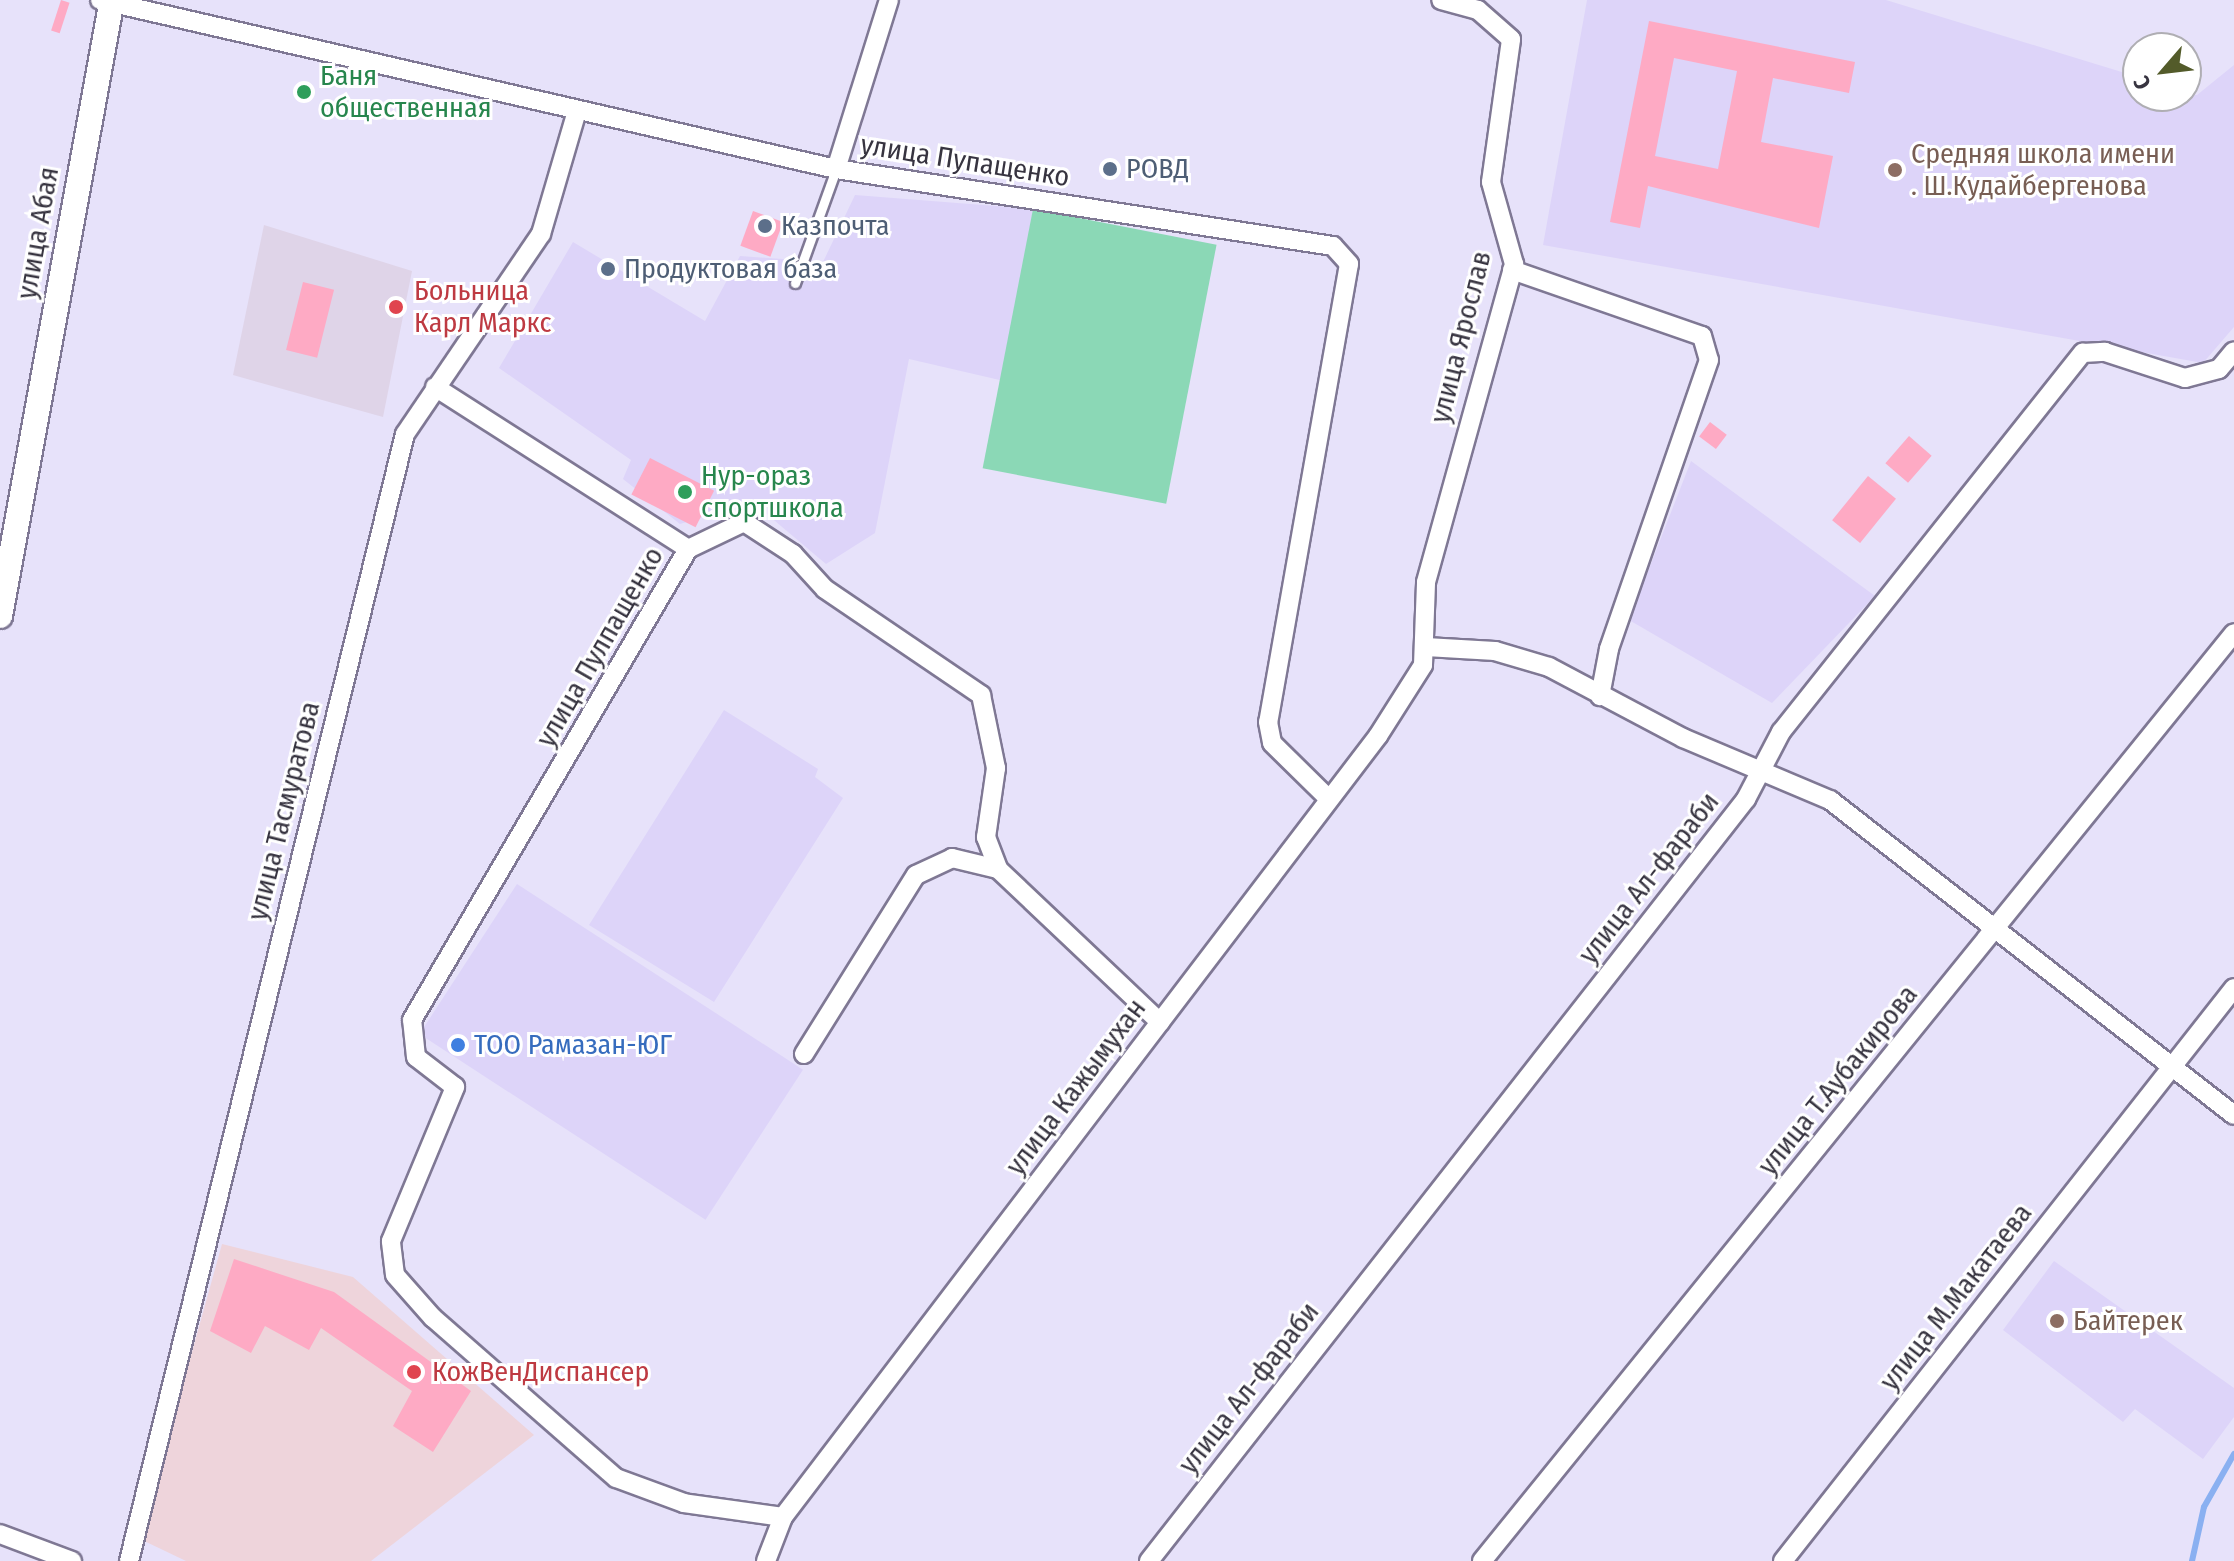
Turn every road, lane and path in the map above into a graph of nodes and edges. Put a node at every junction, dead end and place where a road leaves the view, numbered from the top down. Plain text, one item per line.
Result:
1 (889, 0) edge
2 (1441, 0) edge
3 (107, 1) edge
4 (577, 111) junction
5 (836, 169) junction
6 (1512, 270) junction
7 (795, 283) dead end
8 (2234, 351) edge
9 (435, 387) junction
10 (688, 549) junction
11 (0, 616) edge
12 (2234, 633) edge
13 (1426, 647) junction
14 (1409, 688) joint
15 (1600, 696) junction
16 (1760, 772) junction
17 (1329, 799) junction
18 (998, 869) junction
19 (1997, 929) junction
20 (2234, 988) edge
21 (1160, 1022) junction
22 (804, 1054) dead end
23 (2173, 1068) junction
24 (2234, 1115) edge
25 (783, 1517) junction
26 (0, 1534) edge
27 (72, 1561) edge
28 (129, 1561) edge
29 (766, 1561) edge
30 (1149, 1561) edge
31 (1482, 1561) edge
32 (1783, 1561) edge

1 - 5 street
2 - 6 street, улица Ярослав
3 - 4 street, улица Пупащенко
3 - 11 main road, улица Абая
4 - 5 street, улица Пупащенко
4 - 9 street, улица Тасмуратова
5 - 7 lane
5 - 17 street, улица Пупащенко
6 - 13 street, улица Ярослав
6 - 15 street
8 - 16 street, улица Ал-фараби
9 - 10 street
9 - 28 street, улица Тасмуратова
10 - 18 street, улица Пулпащенко
10 - 25 street, улица Пулпащенко
12 - 19 street, улица Т.Аубакирова
13 - 14 street, улица Ярослав
13 - 15 street
14 - 17 street, улица Кажымухан
15 - 16 street
16 - 19 street
16 - 30 street, улица Ал-фараби
17 - 21 street, улица Кажымухан
18 - 21 street
18 - 22 street
19 - 23 street
19 - 31 street, улица Т.Аубакирова
20 - 23 street, улица М.Макатаева
21 - 25 street, улица Кажымухан
23 - 24 street
23 - 32 street, улица М.Макатаева
25 - 29 street, улица Кажымухан
26 - 27 street

